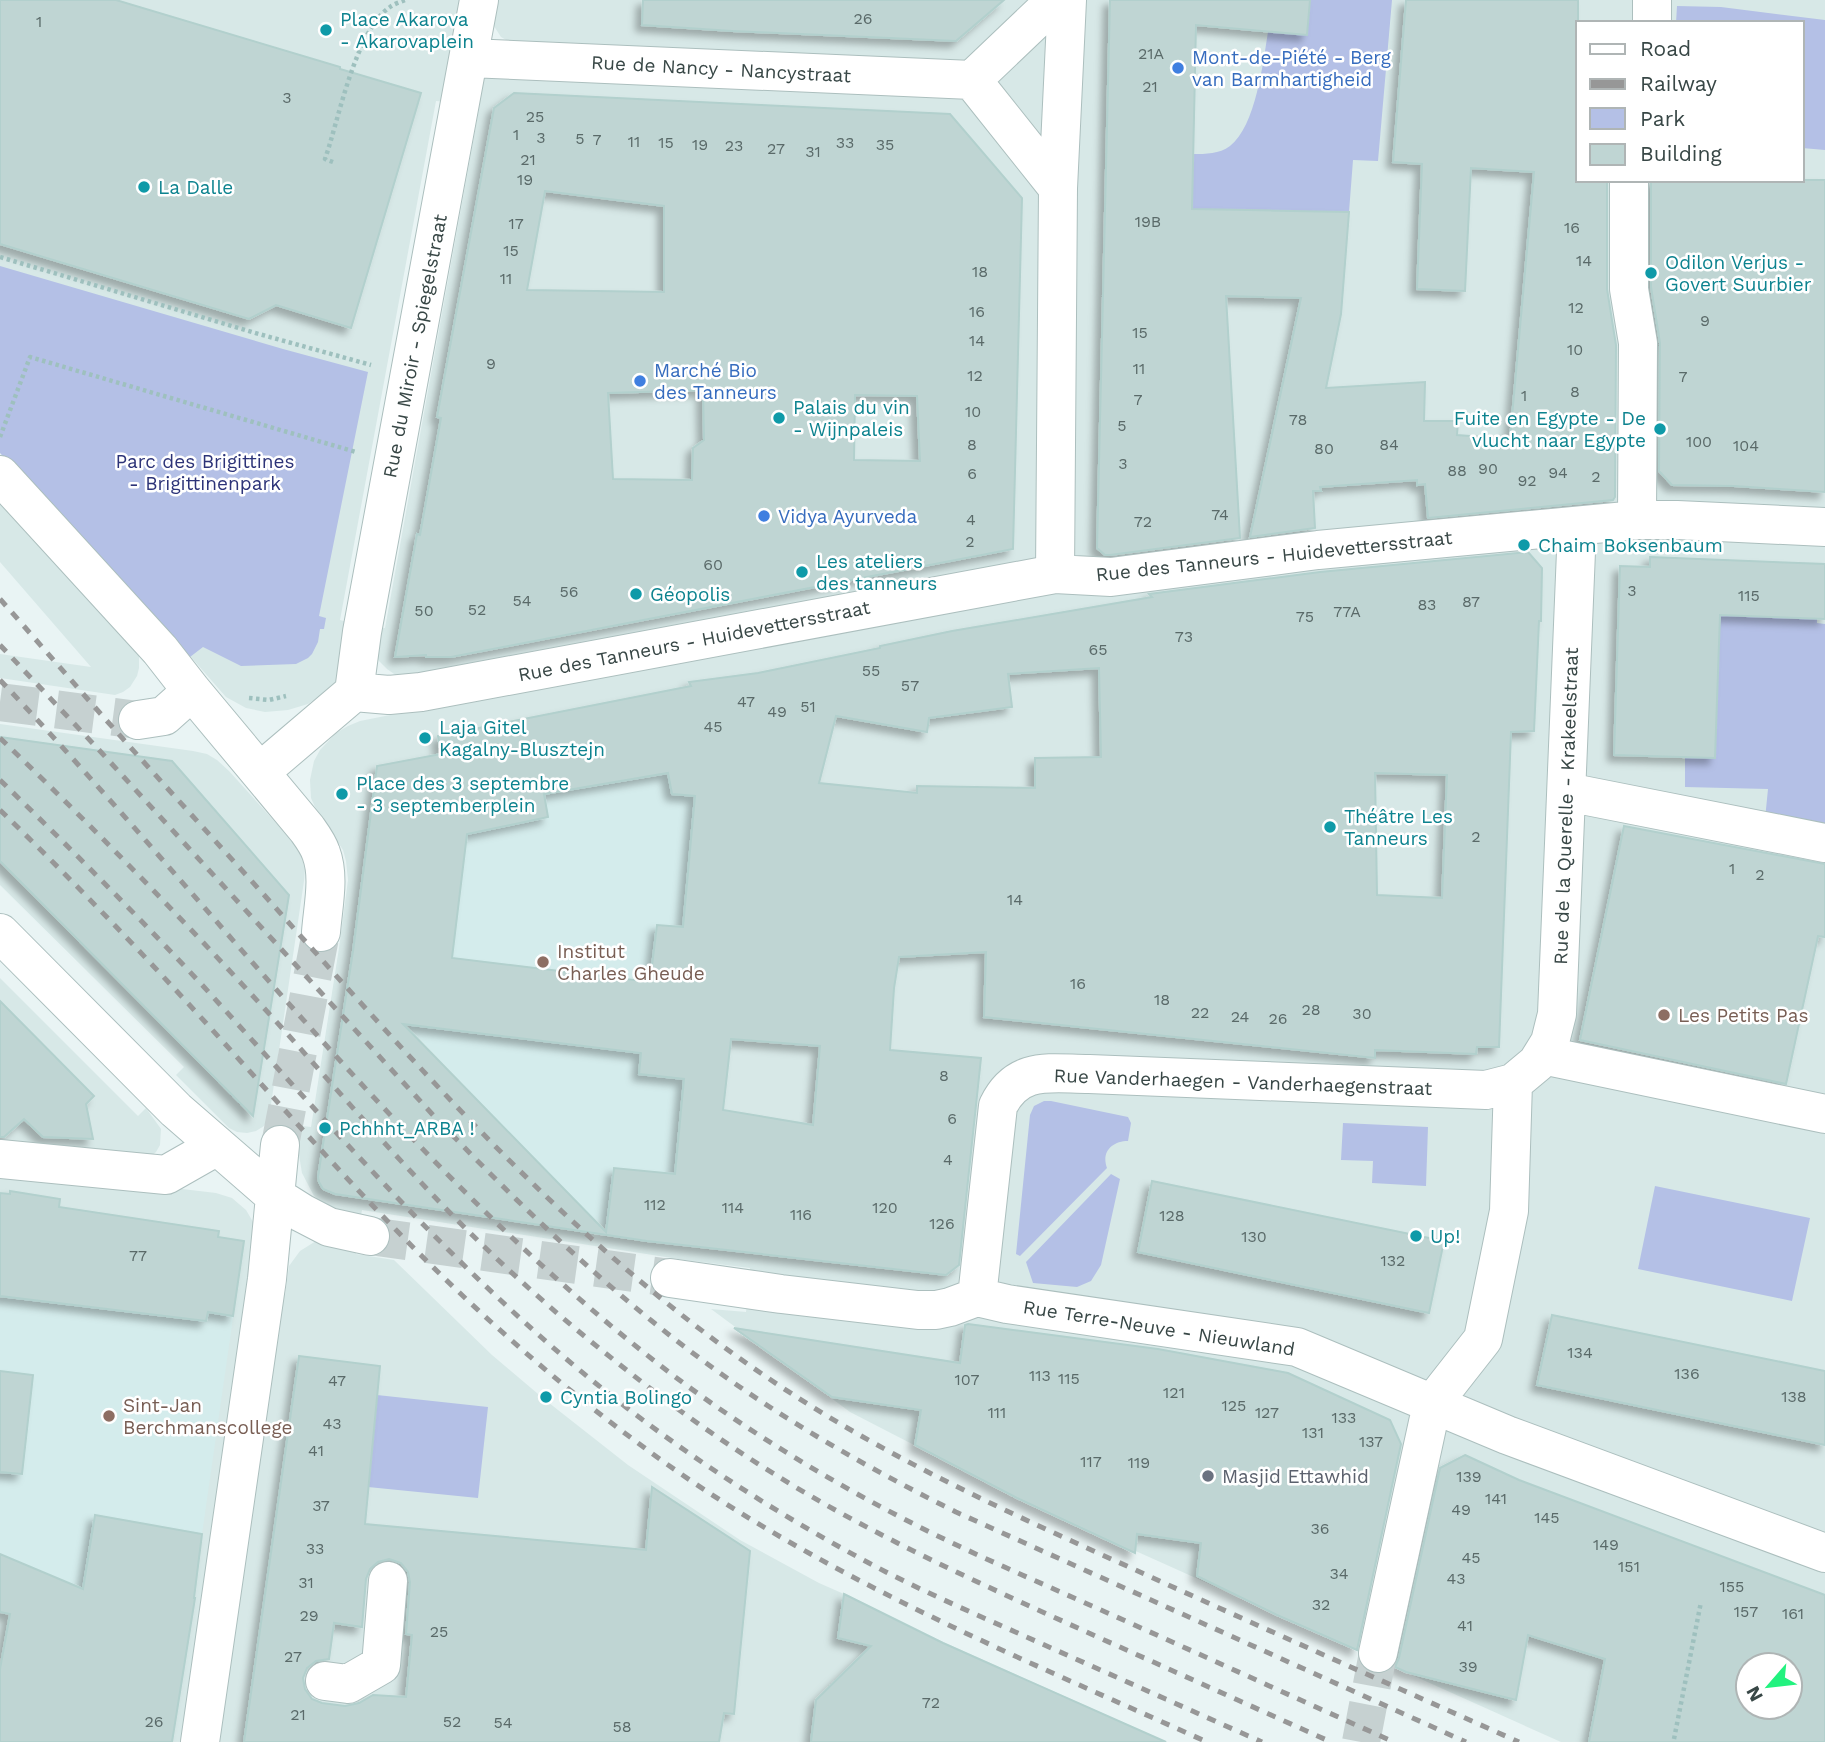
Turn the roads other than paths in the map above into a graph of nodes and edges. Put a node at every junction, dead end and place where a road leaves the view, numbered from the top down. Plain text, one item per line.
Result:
1 (479, 0) edge
2 (1056, 0) edge
3 (1067, 0) edge
4 (1652, 0) edge
5 (1652, 21) edge
6 (469, 58) junction
7 (972, 80) junction
8 (1629, 182) edge
9 (1058, 188) junction
10 (0, 475) edge
11 (1637, 520) junction
12 (1577, 527) junction
13 (1825, 527) edge
14 (1055, 574) junction
15 (192, 691) junction
16 (354, 692) junction
17 (138, 720) tunnel mouth
18 (260, 772) junction
19 (1567, 792) junction
20 (1825, 843) edge
21 (321, 932) tunnel mouth
22 (0, 933) edge
23 (1526, 1071) junction
24 (1825, 1114) edge
25 (280, 1145) tunnel mouth
26 (217, 1146) junction
27 (0, 1159) edge
28 (275, 1196) junction
29 (370, 1236) tunnel mouth
30 (670, 1278) tunnel mouth
31 (977, 1297) junction
32 (1432, 1404) junction
33 (1825, 1553) edge
34 (388, 1581) dead end
35 (1378, 1653) tunnel mouth
36 (325, 1681) dead end
37 (200, 1742) edge

1 - 6 street, Rue du Miroir - Spiegelstraat
2 - 7 street
3 - 9 street
4 - 5 street
6 - 7 street, Rue de Nancy - Nancystraat
6 - 16 street, Rue du Miroir - Spiegelstraat
7 - 9 street
8 - 11 street
9 - 14 street
10 - 15 street
11 - 12 street, Rue des Tanneurs - Huidevettersstraat
11 - 13 street, Rue des Tanneurs - Huidevettersstraat
12 - 14 street, Rue des Tanneurs - Huidevettersstraat
12 - 19 street, Rue de la Querelle - Krakeelstraat
14 - 16 street, Rue des Tanneurs - Huidevettersstraat
15 - 17 street
15 - 18 street
16 - 18 street
18 - 21 street
19 - 20 street
19 - 23 street, Rue de la Querelle - Krakeelstraat
22 - 26 street
23 - 24 street
23 - 31 street, Rue Vanderhaegen - Vanderhaegenstraat
23 - 32 street, Rue de la Querelle - Krakeelstraat
25 - 28 street
26 - 27 street
26 - 28 street
28 - 29 street
28 - 37 street
30 - 31 street
31 - 32 street, Rue Terre-Neuve - Nieuwland
32 - 33 street, Rue Terre-Neuve - Nieuwland
32 - 35 street
34 - 36 street

